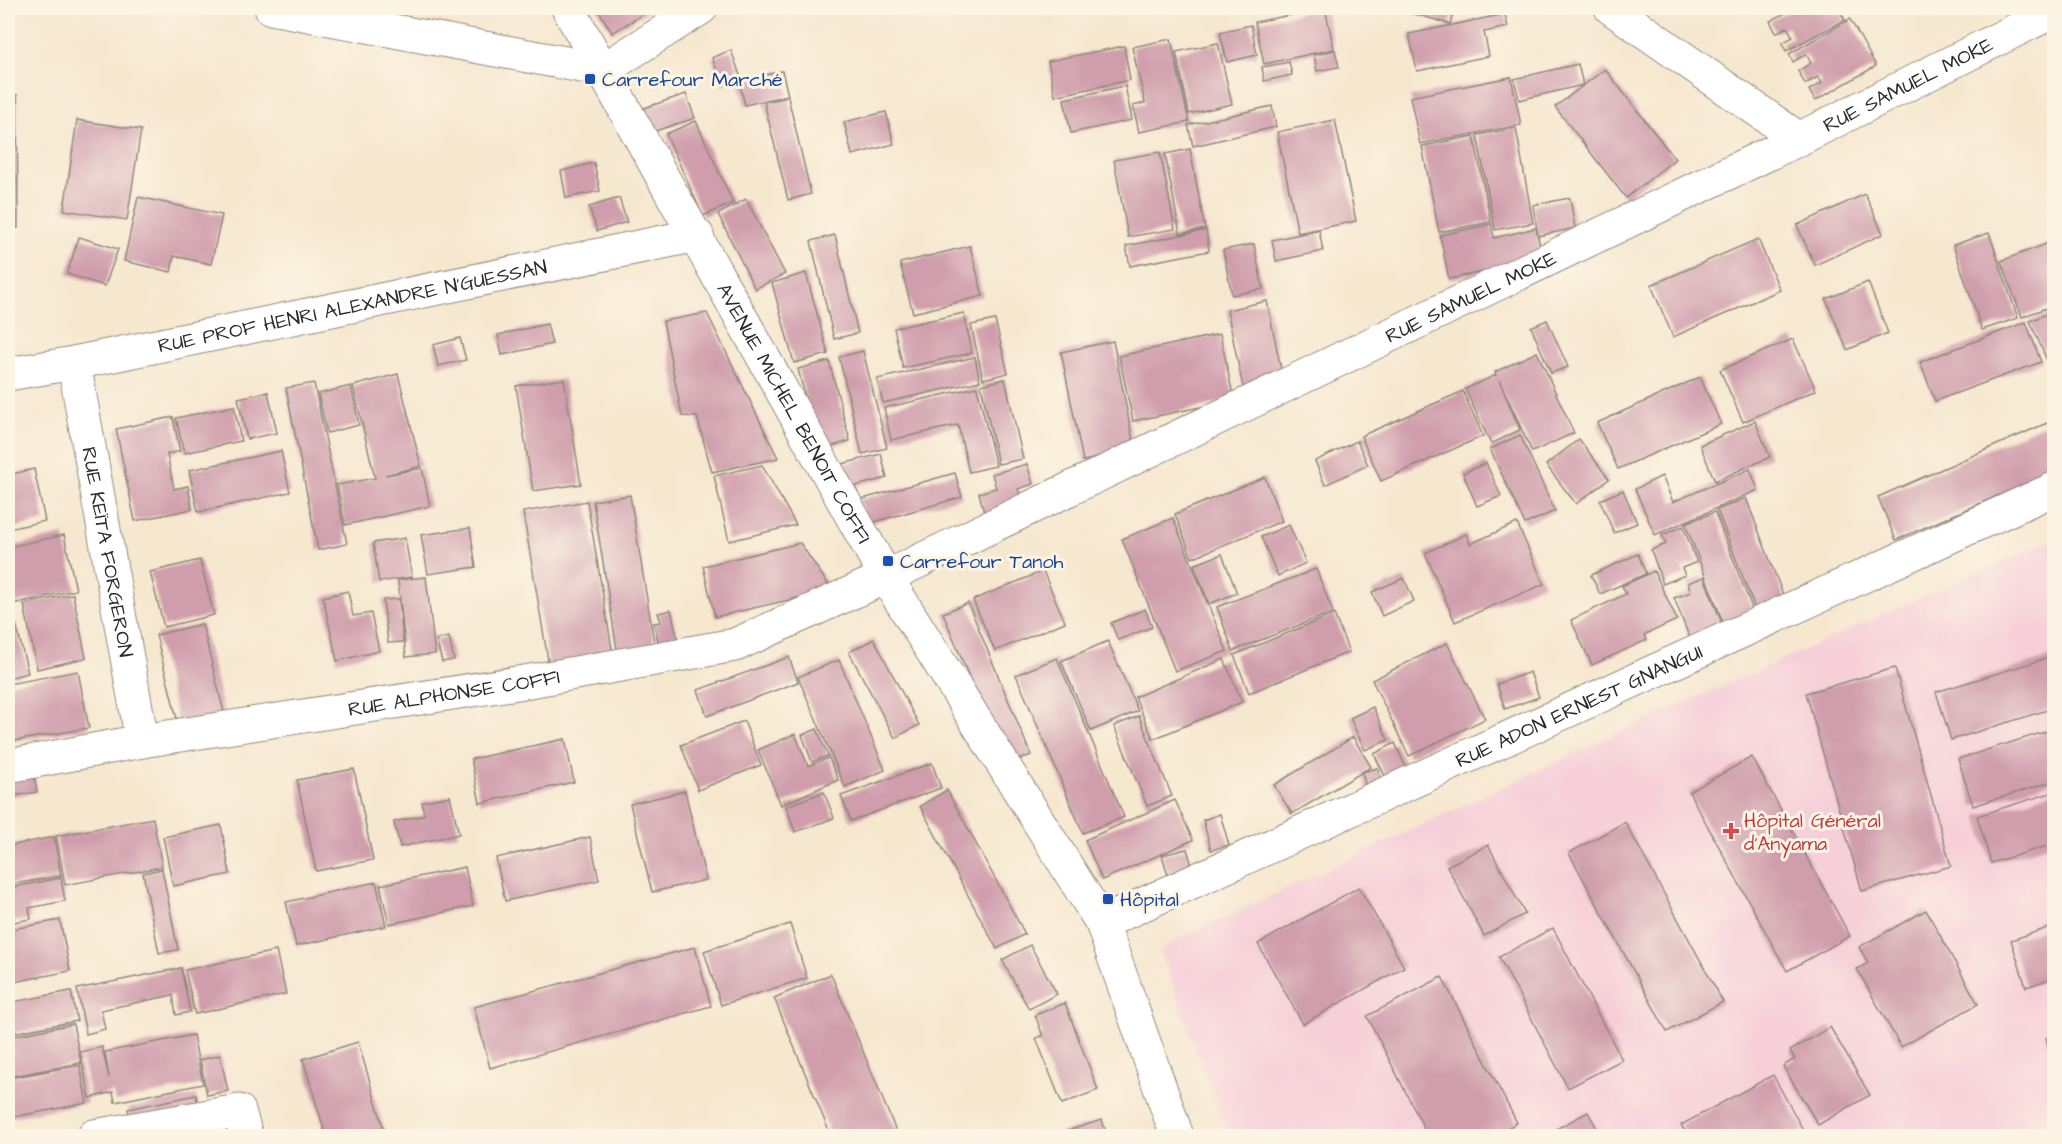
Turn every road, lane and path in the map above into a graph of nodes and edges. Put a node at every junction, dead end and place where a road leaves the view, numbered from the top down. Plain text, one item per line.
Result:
1 (271, 8) edge
2 (568, 8) edge
3 (701, 8) edge
4 (1611, 8) edge
5 (2055, 11) edge
6 (603, 70) junction
7 (1799, 139) junction
8 (697, 235) junction
9 (74, 363) junction
10 (8, 374) edge
11 (2055, 489) edge
12 (886, 577) junction
13 (142, 741) junction
14 (8, 766) edge
15 (1102, 923) junction
16 (94, 1137) edge
17 (246, 1137) edge
18 (1177, 1137) edge

1 - 6 street
2 - 6 street, AVENUE MICHEL BENOIT COFFI
3 - 6 street
4 - 7 street
5 - 7 street, RUE SAMUEL MOKE
6 - 8 street, AVENUE MICHEL BENOIT COFFI
7 - 12 street, RUE SAMUEL MOKE
8 - 9 street, RUE PROF HENRI ALEXANDRE N'GUESSAN
8 - 12 street, AVENUE MICHEL BENOIT COFFI
9 - 10 street, RUE PROF HENRI ALEXANDRE N'GUESSAN
9 - 13 street, RUE KEÏTA FORGERON
11 - 15 street, RUE ADON ERNEST GNANGUI
12 - 13 street, RUE ALPHONSE COFFI
12 - 15 street, AVENUE MICHEL BENOIT COFFI
13 - 14 street, RUE ALPHONSE COFFI
15 - 18 street, AVENUE MICHEL BENOIT COFFI
16 - 17 street

